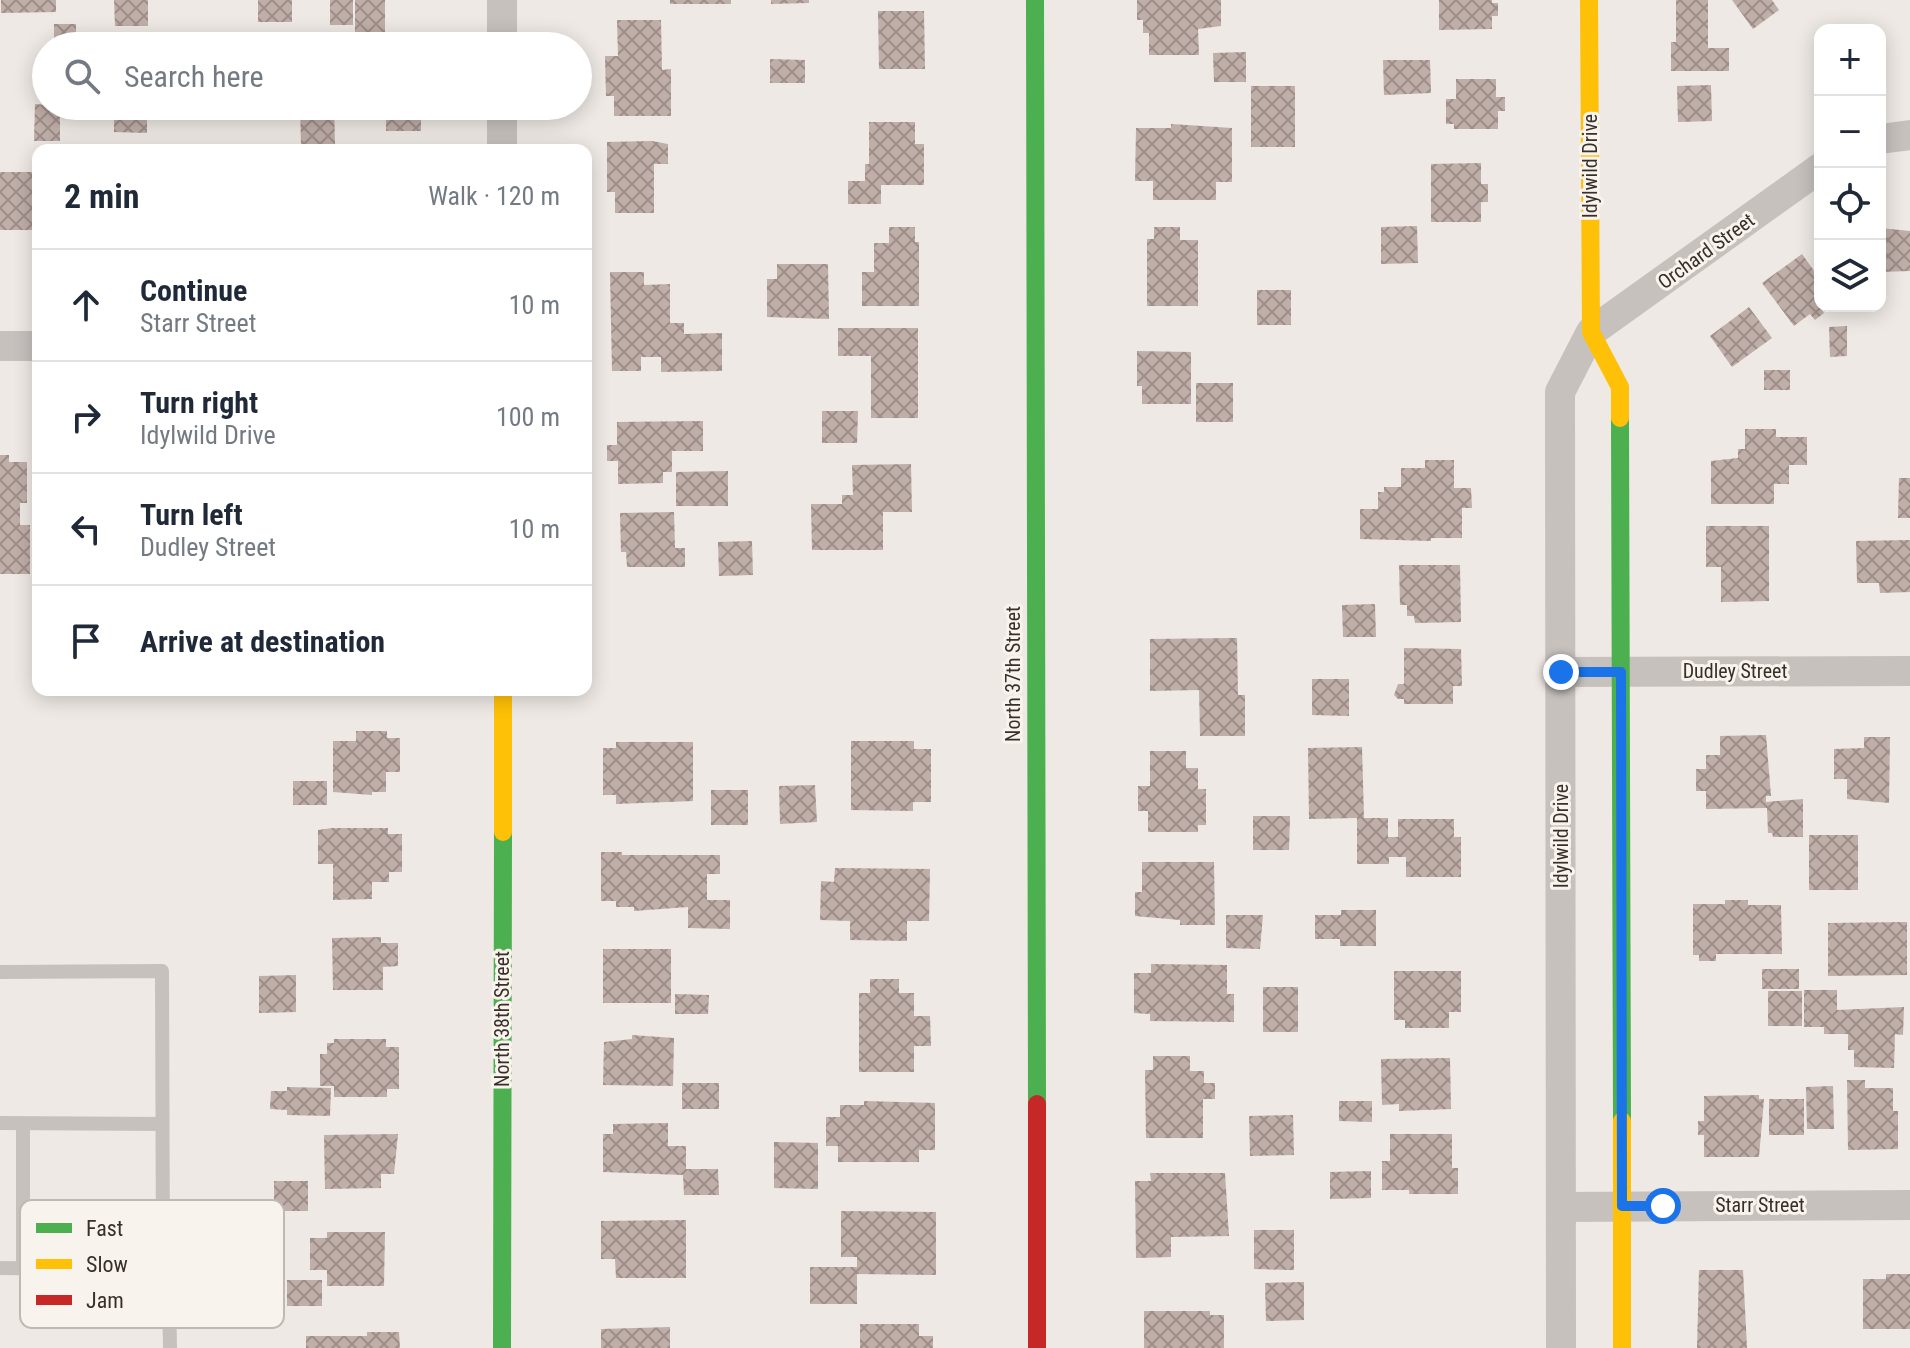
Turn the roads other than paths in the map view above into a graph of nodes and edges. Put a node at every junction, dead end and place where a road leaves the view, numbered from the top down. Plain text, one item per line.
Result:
1 (502, 0) edge
2 (1035, 0) edge
3 (1589, 0) edge
4 (502, 32) edge
5 (502, 120) edge
6 (1910, 135) edge
7 (1886, 138) edge
8 (502, 144) edge
9 (1814, 172) edge
10 (1591, 332) junction
11 (0, 346) edge
12 (32, 346) edge
13 (1910, 671) edge
14 (1561, 672) junction
15 (1621, 672) junction
16 (503, 696) edge
17 (0, 972) edge
18 (0, 1123) edge
19 (23, 1123) junction
20 (162, 1124) junction
21 (23, 1200) edge
22 (163, 1200) edge
23 (1910, 1205) edge
24 (1622, 1206) junction
25 (1561, 1207) junction
26 (170, 1328) edge
27 (170, 1348) edge
28 (502, 1348) edge
29 (1037, 1348) edge
30 (1561, 1348) edge
31 (1622, 1348) edge

1 - 4 street
2 - 29 street, North 37th Street
3 - 10 street, Idylwild Drive
5 - 8 street
6 - 7 street
9 - 10 street, Orchard Street
10 - 14 street, Idylwild Drive
10 - 15 street, Idylwild Drive
11 - 12 street
13 - 15 street, Dudley Street
14 - 15 street, Dudley Street
14 - 25 street, Idylwild Drive
15 - 24 street, Idylwild Drive
16 - 28 street, North 38th Street
17 - 20 lane
18 - 19 lane
19 - 20 lane
19 - 21 lane
20 - 22 lane
23 - 24 street, Starr Street
24 - 25 street, Starr Street
24 - 31 street, Idylwild Drive
25 - 30 street, Idylwild Drive
26 - 27 lane

